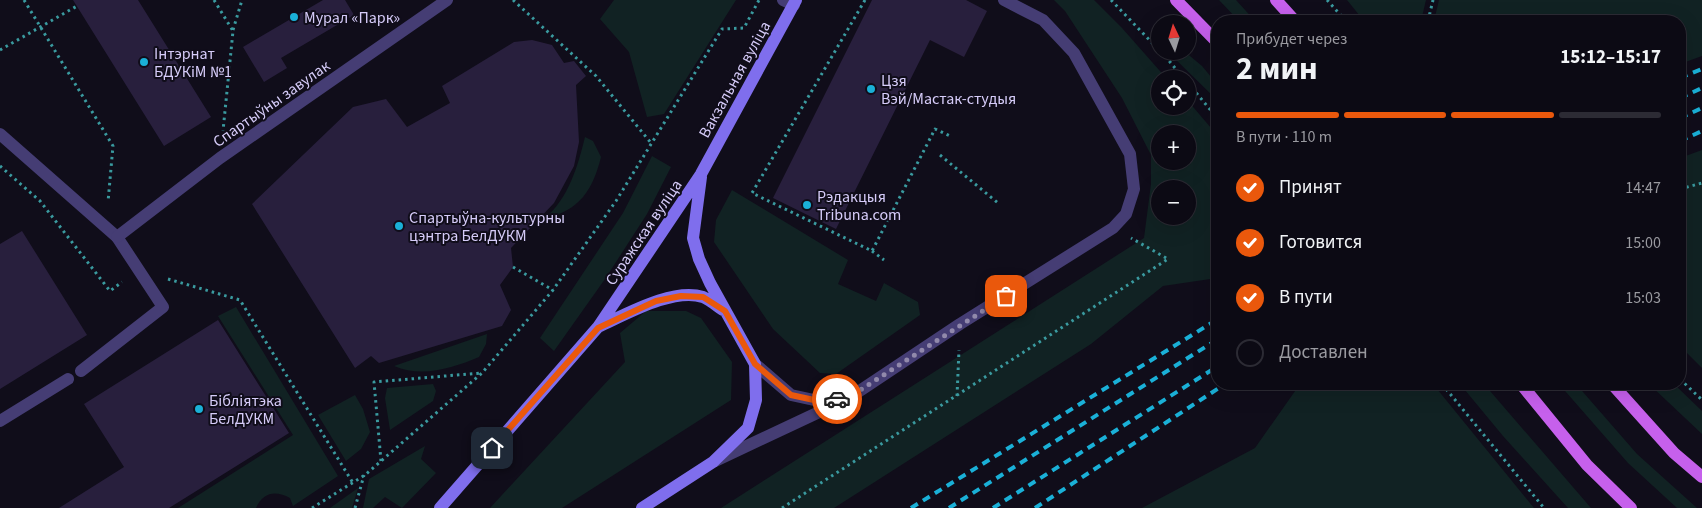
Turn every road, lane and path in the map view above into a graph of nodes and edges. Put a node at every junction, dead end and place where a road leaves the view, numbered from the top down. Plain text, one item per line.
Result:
1 (24, 0) edge
2 (214, 0) edge
3 (242, 0) edge
4 (447, 0) edge
5 (513, 0) edge
6 (759, 0) edge
7 (865, 0) edge
8 (1004, 0) edge
9 (1111, 0) edge
10 (1176, 0) edge
11 (1276, 0) edge
12 (1327, 0) edge
13 (1433, 0) edge
14 (791, 2) edge
15 (77, 6) dead end
16 (1289, 15) edge
17 (1341, 15) edge
18 (1429, 15) edge
19 (41, 27) junction
20 (232, 31) junction
21 (1211, 36) edge
22 (1151, 42) edge
23 (0, 50) edge
24 (1168, 60) edge
25 (1176, 70) edge
26 (1196, 93) edge
27 (1211, 111) edge
28 (0, 134) edge
29 (950, 136) dead end
30 (651, 143) junction
31 (940, 155) dead end
32 (220, 158) junction
33 (0, 166) edge
34 (701, 174) junction
35 (1702, 183) edge
36 (1686, 187) edge
37 (998, 203) dead end
38 (106, 226) junction
39 (1114, 228) junction
40 (117, 237) junction
41 (872, 251) junction
42 (884, 260) dead end
43 (514, 267) dead end
44 (139, 270) junction
45 (553, 290) junction
46 (725, 311) junction
47 (960, 324) junction
48 (598, 328) junction
49 (755, 364) junction
50 (81, 371) dead end
51 (482, 373) junction
52 (68, 379) dead end
53 (1686, 385) edge
54 (1447, 390) edge
55 (1526, 390) edge
56 (1617, 390) edge
57 (957, 396) junction
58 (848, 398) junction
59 (1702, 400) edge
60 (0, 420) edge
61 (381, 461) junction
62 (713, 462) junction
63 (364, 475) junction
64 (1702, 477) edge
65 (353, 483) junction
66 (312, 508) edge
67 (355, 508) edge
68 (440, 508) edge
69 (642, 508) edge
70 (782, 508) edge
71 (1544, 508) edge
72 (1631, 508) edge

1 - 19 path
2 - 20 path
3 - 20 path
4 - 32 street, Спартыўны завулак
5 - 30 path
6 - 30 path
7 - 41 path
8 - 39 street
9 - 22 path
10 - 21 main road
11 - 16 main road
12 - 17 path
13 - 18 path
14 - 34 main road, Вакзальная вуліца
15 - 19 path
19 - 23 path
19 - 38 path
20 - 32 path
24 - 25 path
26 - 27 path
28 - 38 street
29 - 41 path
30 - 45 path
31 - 37 path
32 - 40 street, Спартыўны завулак
33 - 44 path
34 - 46 main road, Суражская вуліца
34 - 48 main road, Суражская вуліца
35 - 36 path
38 - 40 street
39 - 47 street
39 - 57 path
40 - 44 street
41 - 42 path
43 - 45 path
44 - 50 street
44 - 65 path
45 - 51 path
46 - 48 main road, Суражская вуліца
46 - 49 main road, Суражская вуліца
47 - 57 path
47 - 58 street
48 - 68 main road, Суражская вуліца
49 - 58 street
49 - 62 main road, Суражская вуліца
51 - 61 path
51 - 61 path
52 - 60 street
53 - 59 path
54 - 71 path
55 - 72 main road
56 - 64 main road
57 - 70 path
58 - 62 street
61 - 63 path
62 - 69 main road, Суражская вуліца
63 - 65 path
63 - 67 path
65 - 66 path

